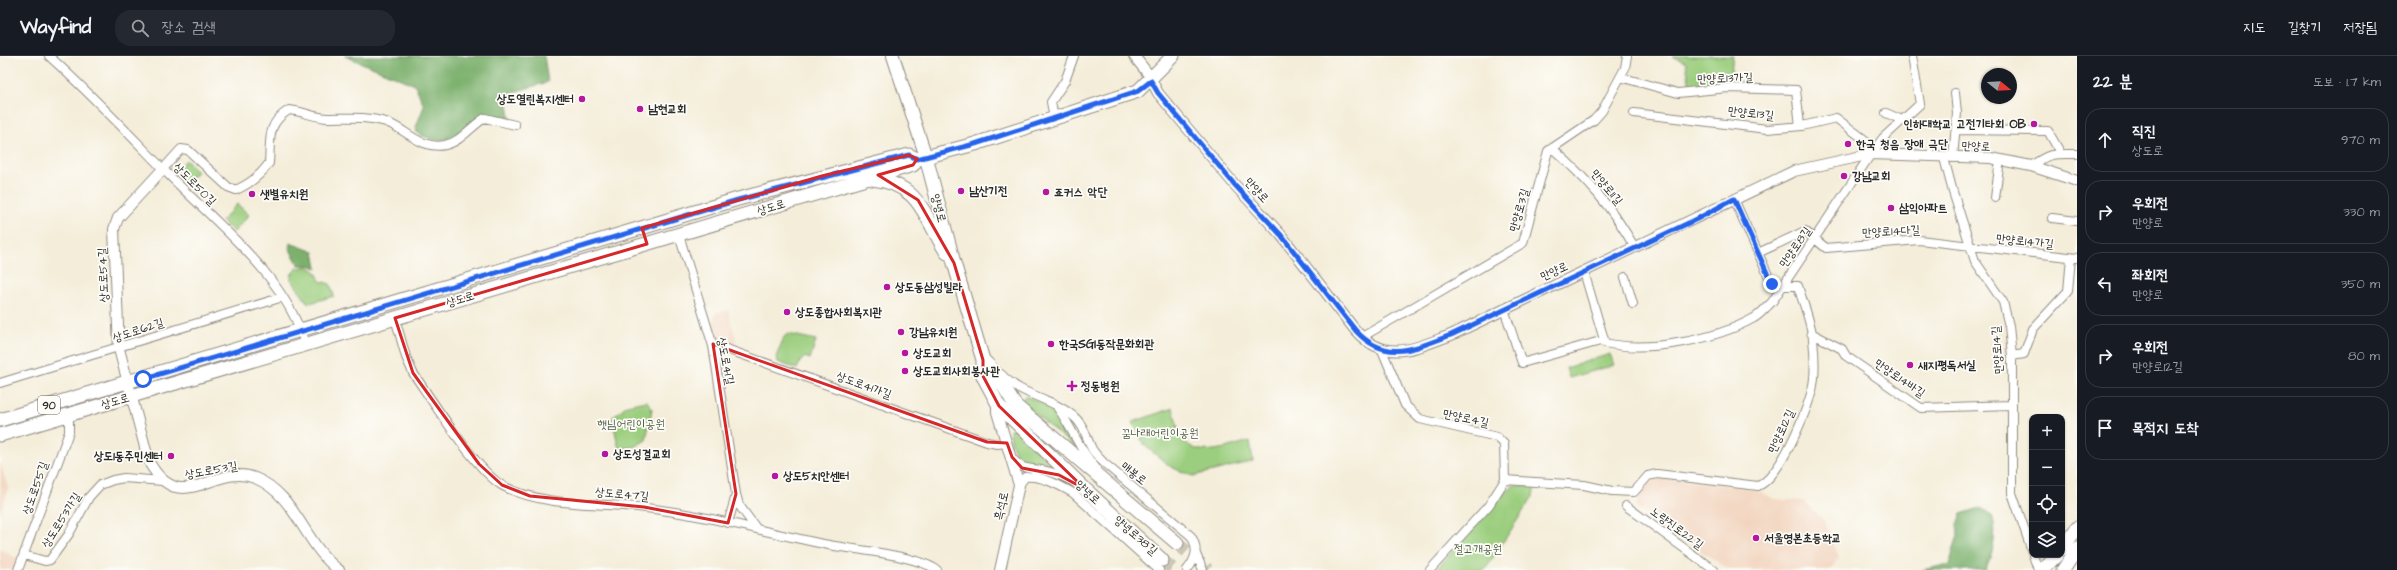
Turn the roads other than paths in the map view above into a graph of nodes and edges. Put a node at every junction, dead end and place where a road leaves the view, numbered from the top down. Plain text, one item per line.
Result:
1 (50, 56) edge
2 (893, 56) edge
3 (1074, 56) edge
4 (1134, 56) edge
5 (1172, 56) edge
6 (1627, 56) edge
7 (1912, 56) edge
8 (1620, 77) junction
9 (1151, 81) junction
10 (1955, 93) dead end
11 (1634, 113) dead end
12 (1886, 113) dead end
13 (1054, 119) junction
14 (1902, 120) junction
15 (515, 125) dead end
16 (1800, 126) junction
17 (1956, 130) junction
18 (1552, 148) junction
19 (1871, 154) junction
20 (2061, 154) junction
21 (2077, 154) edge
22 (921, 158) junction
23 (1949, 158) junction
24 (2000, 160) junction
25 (2031, 166) junction
26 (163, 169) junction
27 (867, 178) junction
28 (2077, 181) edge
29 (1995, 198) dead end
30 (1734, 199) junction
31 (2052, 218) dead end
32 (2077, 220) edge
33 (642, 228) junction
34 (679, 236) junction
35 (1815, 239) junction
36 (647, 244) junction
37 (1635, 248) junction
38 (1971, 248) junction
39 (1758, 253) junction
40 (2074, 258) edge
41 (954, 263) junction
42 (1584, 272) junction
43 (1624, 277) dead end
44 (1782, 284) junction
45 (283, 297) junction
46 (1633, 304) dead end
47 (1504, 309) junction
48 (395, 318) junction
49 (301, 331) junction
50 (1811, 333) junction
51 (1362, 337) junction
52 (1604, 340) junction
53 (305, 344) junction
54 (713, 346) junction
55 (119, 348) junction
56 (1382, 350) junction
57 (2012, 356) junction
58 (984, 360) junction
59 (995, 370) junction
60 (0, 383) edge
61 (127, 383) junction
62 (128, 397) junction
63 (997, 401) junction
64 (1051, 402) junction
65 (2011, 405) junction
66 (69, 414) junction
67 (0, 420) edge
68 (0, 435) edge
69 (1007, 443) junction
70 (1012, 457) junction
71 (1026, 475) junction
72 (1505, 480) junction
73 (163, 481) junction
74 (1085, 489) junction
75 (736, 494) junction
76 (1121, 494) junction
77 (1626, 506) dead end
78 (728, 523) junction
79 (756, 528) junction
80 (2077, 528) edge
81 (2029, 542) edge
82 (1177, 543) tunnel mouth
83 (2065, 545) edge
84 (2077, 549) edge
85 (1196, 554) junction
86 (24, 555) junction
87 (2034, 558) edge
88 (2054, 558) edge
89 (1161, 565) edge
90 (1189, 567) edge
91 (18, 570) edge
92 (339, 570) edge
93 (937, 570) edge
94 (1000, 570) edge
95 (1203, 570) edge
96 (1430, 570) edge
97 (1714, 570) edge
98 (2038, 570) edge
99 (2042, 570) edge
100 (2063, 570) edge

1 - 26 street, 상도로50길
2 - 22 main road, 양녕로
3 - 13 street
4 - 9 street, 만양로
5 - 9 main road, 상도로 / 90
6 - 8 street
7 - 14 street, 만양로8길
8 - 16 street, 만양로13가길
8 - 18 street
9 - 13 main road, 상도로 / 90
9 - 51 street, 만양로
10 - 17 street
11 - 16 street, 만양로13길
12 - 14 street
13 - 22 main road, 상도로 / 90
14 - 19 street, 만양로8길
15 - 26 street
16 - 19 street, 만양로13길
17 - 20 street
17 - 23 street
18 - 37 street, 만양로11길
18 - 51 street, 만양로3길
19 - 23 street, 만양로
19 - 30 street, 만양로
19 - 35 street, 만양로8길
20 - 21 street
20 - 25 street
22 - 27 main road, 상도로 / 90
22 - 33 main road, 상도로 / 90
22 - 41 main road, 양녕로
23 - 24 street, 만양로
23 - 38 street, 만양로14길
24 - 25 street, 만양로
24 - 29 street
25 - 28 street, 만양로
26 - 45 street, 상도로50길
26 - 55 street, 상도로54길
27 - 34 main road, 상도로 / 90
27 - 41 main road
30 - 37 street, 만양로
30 - 39 street, 만양로12길
31 - 32 street
33 - 36 main road
33 - 49 main road, 상도로 / 90
34 - 36 main road, 상도로 / 90
34 - 54 street, 상도로41길
35 - 38 street, 만양로14다길
35 - 39 street, 만양로14다길
35 - 44 street, 만양로8길
36 - 48 main road, 상도로 / 90
37 - 42 street, 만양로
38 - 40 street, 만양로14가길
38 - 57 street, 만양로14길
39 - 44 street, 만양로12길
40 - 57 street
41 - 58 main road, 양녕로
42 - 47 street, 만양로
42 - 52 street
43 - 46 street
44 - 50 street, 만양로12길
44 - 52 street, 만양로8길
45 - 49 street, 상도로50길
45 - 55 street, 상도로62길
47 - 52 street
47 - 56 street, 만양로
48 - 53 main road, 상도로 / 90
48 - 78 street, 상도로47길
49 - 53 street, 상도로50길
49 - 61 main road, 상도로 / 90
50 - 65 street, 만양로14바길
50 - 72 street, 만양로12길
51 - 56 street, 만양로
53 - 62 main road, 상도로 / 90
54 - 69 street, 상도로41가길
54 - 75 street, 상도로41길
55 - 60 street, 상도로62길
55 - 61 street, 상도로54길
56 - 72 street, 만양로4길
57 - 65 street, 만양로14길
58 - 59 main road, 양녕로
58 - 63 main road, 양녕로
59 - 64 street, 매봉로
59 - 76 main road, 양녕로
61 - 62 street, 상도로54길
61 - 67 main road, 상도로 / 90
62 - 66 main road, 상도로
62 - 73 street
63 - 69 street, 흑석로
63 - 74 main road, 양녕로
64 - 76 street
64 - 85 street, 매봉로
65 - 81 street, 만양로14길
66 - 68 main road, 상도로
66 - 86 street, 상도로55길
69 - 70 street, 흑석로
70 - 71 street, 흑석로
70 - 71 street
71 - 74 street
71 - 89 street, 양녕로38길
71 - 94 street, 흑석로
72 - 96 street
73 - 86 street, 상도로53가길
73 - 92 street, 상도로53길
74 - 89 main road, 양녕로
75 - 78 street, 상도로41길
75 - 79 street, 상도로41길
76 - 82 main road, 양녕로
77 - 97 street, 노량진로22길
78 - 79 street, 상도로47길
79 - 93 street, 상도로47길
80 - 83 main road
84 - 100 main road
85 - 90 street
85 - 95 street, 매봉로
86 - 91 street, 상도로55길
87 - 98 street
88 - 99 main road

